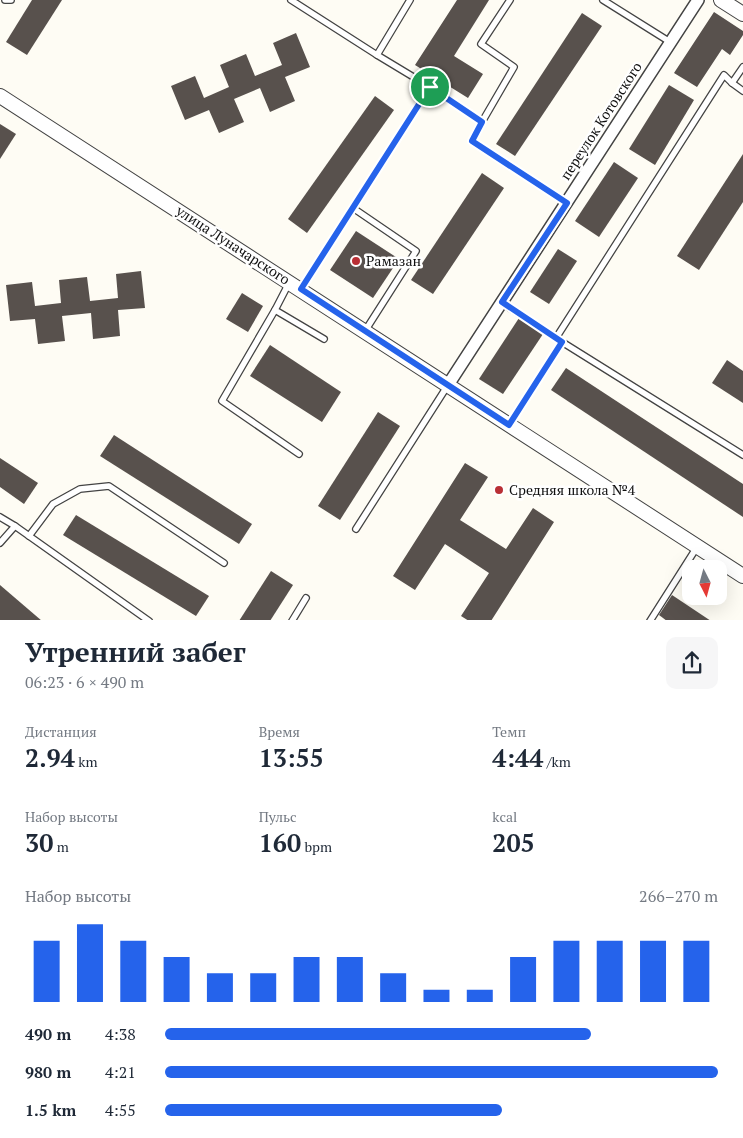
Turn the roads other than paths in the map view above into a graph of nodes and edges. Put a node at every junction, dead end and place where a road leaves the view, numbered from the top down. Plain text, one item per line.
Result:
1 (5, 0) edge
2 (11, 0) edge
3 (291, 0) edge
4 (410, 0) edge
5 (510, 0) edge
6 (603, 0) edge
7 (698, 0) edge
8 (721, 0) edge
9 (743, 14) edge
10 (670, 42) junction
11 (377, 56) junction
12 (743, 67) edge
13 (732, 83) junction
14 (430, 87) junction
15 (743, 91) edge
16 (0, 96) edge
17 (482, 122) junction
18 (567, 203) junction
19 (353, 208) junction
20 (295, 285) junction
21 (502, 302) junction
22 (275, 310) junction
23 (365, 331) junction
24 (324, 339) dead end
25 (559, 340) junction
26 (448, 385) junction
27 (509, 425) junction
28 (299, 454) dead end
29 (743, 455) edge
30 (0, 517) edge
31 (15, 526) junction
32 (356, 529) dead end
33 (29, 536) junction
34 (0, 543) edge
35 (697, 547) junction
36 (224, 563) dead end
37 (743, 576) edge
38 (306, 598) dead end
39 (149, 620) edge
40 (292, 620) edge
41 (650, 620) edge

1 - 2 lane
3 - 11 lane
4 - 11 lane
5 - 17 lane
6 - 10 lane
7 - 10 street, переулок Котовского
8 - 9 street
10 - 18 street, переулок Котовского
11 - 14 lane
12 - 13 lane
13 - 15 lane
13 - 25 lane
14 - 17 lane
14 - 19 lane
16 - 20 street, улица Луначарского
17 - 18 lane
18 - 21 street, переулок Котовского
19 - 20 lane
19 - 23 lane
20 - 22 lane
20 - 23 street, улица Луначарского
21 - 25 lane
21 - 26 street, переулок Котовского
22 - 24 lane
22 - 28 lane
23 - 26 street, улица Луначарского
25 - 27 lane
25 - 29 lane
26 - 27 street, улица Луначарского
26 - 32 lane
27 - 35 street, улица Луначарского
30 - 31 lane
31 - 33 lane
31 - 34 lane
33 - 36 lane
33 - 39 lane
35 - 37 street, улица Луначарского
35 - 41 lane
38 - 40 lane

